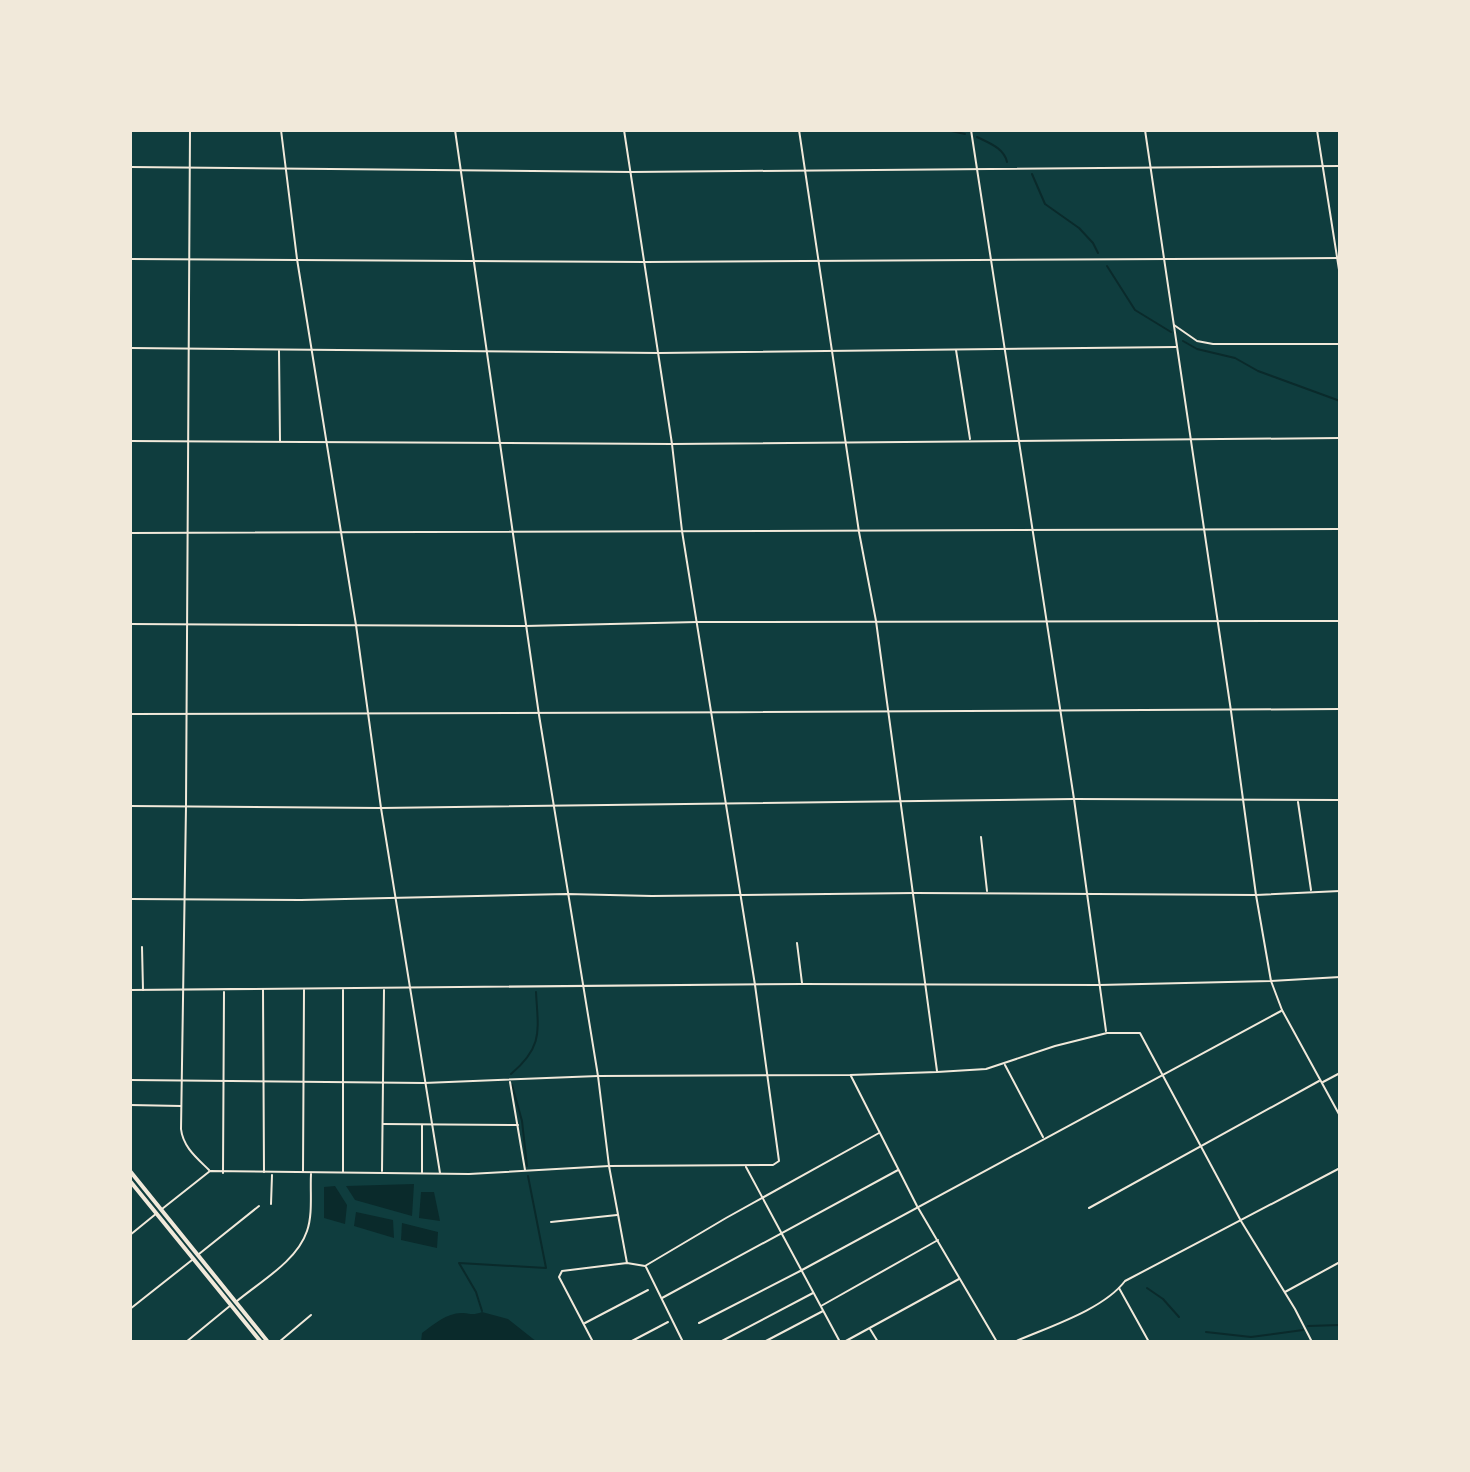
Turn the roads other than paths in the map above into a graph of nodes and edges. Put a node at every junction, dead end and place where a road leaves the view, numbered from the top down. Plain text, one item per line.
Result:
1 (190, 130) edge
2 (281, 130) edge
3 (455, 130) edge
4 (624, 130) edge
5 (799, 130) edge
6 (971, 130) edge
7 (1145, 130) edge
8 (1317, 130) edge
9 (190, 166) junction
10 (1324, 166) junction
11 (1340, 166) edge
12 (130, 167) edge
13 (287, 167) junction
14 (1150, 167) junction
15 (977, 168) junction
16 (461, 169) junction
17 (805, 169) junction
18 (631, 172) junction
19 (1339, 258) edge
20 (130, 259) edge
21 (188, 259) junction
22 (297, 259) junction
23 (473, 259) junction
24 (817, 259) junction
25 (990, 259) junction
26 (1163, 259) junction
27 (645, 262) junction
28 (1340, 276) edge
29 (1173, 324) junction
30 (1340, 344) edge
31 (188, 347) junction
32 (1176, 347) junction
33 (130, 348) edge
34 (312, 348) junction
35 (1004, 348) junction
36 (956, 349) junction
37 (279, 350) junction
38 (832, 351) junction
39 (488, 352) junction
40 (659, 353) junction
41 (1190, 438) junction
42 (1340, 438) edge
43 (970, 440) junction
44 (1018, 440) junction
45 (130, 441) edge
46 (187, 441) junction
47 (280, 441) junction
48 (326, 441) junction
49 (501, 442) junction
50 (846, 442) junction
51 (672, 444) junction
52 (1204, 529) junction
53 (1340, 529) edge
54 (682, 531) junction
55 (1033, 531) junction
56 (859, 532) junction
57 (130, 533) edge
58 (187, 533) junction
59 (342, 533) junction
60 (515, 533) junction
61 (876, 621) junction
62 (1046, 621) junction
63 (1340, 621) edge
64 (697, 622) junction
65 (1218, 622) junction
66 (130, 624) edge
67 (186, 624) junction
68 (356, 625) junction
69 (525, 626) junction
70 (1340, 709) edge
71 (710, 711) junction
72 (1060, 711) junction
73 (1231, 711) junction
74 (889, 712) junction
75 (130, 714) edge
76 (186, 714) junction
77 (369, 714) junction
78 (539, 715) junction
79 (1074, 799) junction
80 (1242, 800) junction
81 (1340, 800) edge
82 (1298, 801) junction
83 (902, 802) junction
84 (724, 804) junction
85 (130, 806) edge
86 (186, 806) junction
87 (555, 806) junction
88 (381, 808) junction
89 (981, 837) dead end
90 (1311, 891) junction
91 (1340, 891) edge
92 (1087, 892) junction
93 (915, 893) junction
94 (987, 893) junction
95 (567, 894) junction
96 (739, 894) junction
97 (1256, 895) junction
98 (395, 898) junction
99 (130, 899) edge
100 (183, 899) junction
101 (797, 943) dead end
102 (142, 947) dead end
103 (1340, 977) edge
104 (1271, 981) junction
105 (802, 984) junction
106 (755, 985) junction
107 (926, 985) junction
108 (1099, 985) junction
109 (582, 987) junction
110 (409, 988) junction
111 (343, 989) junction
112 (384, 989) junction
113 (130, 990) edge
114 (143, 990) junction
115 (183, 990) junction
116 (224, 990) junction
117 (263, 990) junction
118 (304, 990) junction
119 (1282, 1010) junction
120 (1107, 1033) junction
121 (1005, 1064) junction
122 (937, 1072) junction
123 (1340, 1073) edge
124 (768, 1074) junction
125 (850, 1075) junction
126 (1162, 1075) junction
127 (598, 1076) junction
128 (130, 1080) edge
129 (509, 1080) junction
130 (182, 1081) junction
131 (1321, 1081) junction
132 (223, 1082) junction
133 (263, 1082) junction
134 (304, 1083) junction
135 (343, 1083) junction
136 (383, 1083) junction
137 (424, 1083) junction
138 (130, 1105) edge
139 (182, 1106) junction
140 (1340, 1116) edge
141 (382, 1124) junction
142 (422, 1125) junction
143 (431, 1125) junction
144 (518, 1125) junction
145 (879, 1133) junction
146 (1043, 1138) junction
147 (1201, 1147) junction
148 (609, 1166) junction
149 (745, 1166) junction
150 (1340, 1168) edge
151 (899, 1169) junction
152 (130, 1171) edge
153 (210, 1171) junction
154 (525, 1171) junction
155 (223, 1173) junction
156 (264, 1173) junction
157 (272, 1173) junction
158 (302, 1173) junction
159 (311, 1173) junction
160 (343, 1173) junction
161 (382, 1174) junction
162 (422, 1174) junction
163 (440, 1174) junction
164 (130, 1181) edge
165 (763, 1197) junction
166 (271, 1204) dead end
167 (259, 1206) dead end
168 (917, 1206) junction
169 (1089, 1208) dead end
170 (161, 1209) junction
171 (156, 1214) junction
172 (618, 1215) junction
173 (1241, 1221) junction
174 (551, 1222) dead end
175 (782, 1233) junction
176 (130, 1235) edge
177 (939, 1240) junction
178 (196, 1256) junction
179 (1340, 1262) edge
180 (627, 1263) junction
181 (645, 1266) junction
182 (802, 1270) junction
183 (960, 1278) junction
184 (1119, 1288) junction
185 (648, 1290) dead end
186 (814, 1292) junction
187 (1284, 1292) junction
188 (662, 1298) junction
189 (234, 1304) junction
190 (822, 1308) junction
191 (130, 1309) edge
192 (311, 1315) dead end
193 (668, 1322) dead end
194 (699, 1323) dead end
195 (584, 1324) junction
196 (870, 1329) junction
197 (186, 1342) edge
198 (261, 1342) edge
199 (268, 1342) edge
200 (279, 1342) edge
201 (593, 1342) edge
202 (630, 1342) edge
203 (683, 1342) edge
204 (720, 1342) edge
205 (764, 1342) edge
206 (842, 1342) edge
207 (878, 1342) edge
208 (997, 1342) edge
209 (1014, 1342) edge
210 (1149, 1342) edge
211 (1312, 1342) edge

1 - 9 street
2 - 13 street
3 - 16 street
4 - 18 street
5 - 17 street
6 - 15 street
7 - 14 street
8 - 10 street
9 - 12 street
9 - 13 street
9 - 21 street
10 - 11 street
10 - 14 street
10 - 19 street
13 - 16 street
13 - 22 street
14 - 15 street
14 - 26 street
15 - 17 street
15 - 25 street
16 - 18 street
16 - 23 street
17 - 18 street
17 - 24 street
18 - 27 street
19 - 26 street
19 - 28 street
20 - 21 street
21 - 22 street
21 - 31 street
22 - 23 street
22 - 34 street
23 - 27 street
23 - 39 street
24 - 25 street
24 - 27 street
24 - 38 street
25 - 26 street
25 - 35 street
26 - 29 street
27 - 40 street
29 - 30 street
29 - 32 street
31 - 33 street
31 - 37 street
31 - 46 street
32 - 35 street
32 - 41 street
34 - 37 street
34 - 39 street
34 - 48 street
35 - 36 street
35 - 44 street
36 - 38 street
36 - 43 street
37 - 47 street
38 - 40 street
38 - 50 street
39 - 40 street
39 - 49 street
40 - 51 street
41 - 42 street
41 - 44 street
41 - 52 street
43 - 44 street
43 - 50 street
44 - 55 street
45 - 46 street
46 - 47 street
46 - 58 street
47 - 48 street
48 - 49 street
48 - 59 street
49 - 51 street
49 - 60 street
50 - 51 street
50 - 56 street
51 - 54 street
52 - 53 street
52 - 55 street
52 - 65 street
54 - 56 street
54 - 60 street
54 - 64 street
55 - 56 street
55 - 62 street
56 - 61 street
57 - 58 street
58 - 59 street
58 - 67 street
59 - 60 street
59 - 68 street
60 - 69 street
61 - 62 street
61 - 64 street
61 - 74 street
62 - 65 street
62 - 72 street
63 - 65 street
64 - 69 street
64 - 71 street
65 - 73 street
66 - 67 street
67 - 68 street
67 - 76 street
68 - 69 street
68 - 77 street
69 - 78 street
70 - 73 street
71 - 74 street
71 - 78 street
71 - 84 street
72 - 73 street
72 - 74 street
72 - 79 street
73 - 80 street
74 - 83 street
75 - 76 street
76 - 77 street
76 - 86 street
77 - 78 street
77 - 88 street
78 - 87 street
79 - 80 street
79 - 83 street
79 - 92 street
80 - 82 street
80 - 97 street
81 - 82 street
82 - 90 street
83 - 84 street
83 - 93 street
84 - 87 street
84 - 96 street
85 - 86 street
86 - 88 street
86 - 100 street
87 - 88 street
87 - 95 street
88 - 98 street
89 - 94 street
90 - 91 street
90 - 97 street
92 - 94 street
92 - 97 street
92 - 108 street
93 - 94 street
93 - 96 street
93 - 107 street
95 - 96 street
95 - 98 street
95 - 109 street
96 - 106 street
97 - 104 street
98 - 100 street
98 - 110 street
99 - 100 street
100 - 115 street
101 - 105 street
102 - 114 street
103 - 104 street
104 - 108 street
104 - 119 street
105 - 106 street
105 - 107 street
106 - 109 street
106 - 124 street
107 - 108 street
107 - 122 street
108 - 120 street
109 - 110 street
109 - 127 street
110 - 112 street
110 - 137 street
111 - 112 street
111 - 118 street
111 - 135 street
112 - 136 street
113 - 114 street
114 - 115 street
115 - 116 street
115 - 130 street
116 - 117 street
116 - 132 street
117 - 118 street
117 - 133 street
118 - 134 street
119 - 126 street
119 - 131 street
120 - 121 street
120 - 126 street
121 - 122 street
121 - 146 street
122 - 125 street
123 - 131 street
124 - 125 street
124 - 127 street
124 - 149 street
125 - 145 street
126 - 146 street
126 - 147 street
127 - 129 street
127 - 148 street
128 - 130 street
129 - 137 street
129 - 144 street
130 - 132 street
130 - 139 street
131 - 140 street
131 - 147 street
132 - 133 street
132 - 155 street
133 - 134 street
133 - 156 street
134 - 135 street
134 - 158 street
135 - 136 street
135 - 160 street
136 - 137 street
136 - 141 street
137 - 143 street
138 - 139 street
139 - 153 street
141 - 142 street
141 - 161 street
142 - 143 street
142 - 162 street
143 - 144 street
143 - 163 street
144 - 154 street
145 - 151 street
145 - 165 street
146 - 168 street
147 - 169 street
147 - 173 street
148 - 149 street
148 - 154 street
148 - 172 street
149 - 165 street
150 - 173 street
151 - 168 street
151 - 175 street
152 - 170 main road
153 - 155 street
153 - 170 street
154 - 163 street
155 - 156 street
156 - 157 street
157 - 158 street
157 - 166 street
158 - 159 street
159 - 160 street
159 - 189 street
160 - 161 street
161 - 162 street
162 - 163 street
164 - 171 main road
165 - 175 street
165 - 181 street
167 - 178 street
168 - 177 street
168 - 182 street
170 - 171 street
170 - 178 main road
171 - 176 street
171 - 178 main road
172 - 174 street
172 - 180 street
173 - 184 street
173 - 187 street
175 - 182 street
175 - 188 street
177 - 183 street
177 - 190 street
178 - 189 main road
178 - 191 street
179 - 187 street
180 - 181 street
180 - 195 street
181 - 188 street
182 - 186 street
182 - 194 street
183 - 196 street
183 - 208 street
184 - 209 street
184 - 210 street
185 - 195 street
186 - 190 street
186 - 204 street
187 - 211 street
188 - 203 street
189 - 197 street
189 - 198 main road
189 - 199 main road
190 - 205 street
190 - 206 street
192 - 200 street
193 - 202 street
195 - 201 street
196 - 206 street
196 - 207 street

